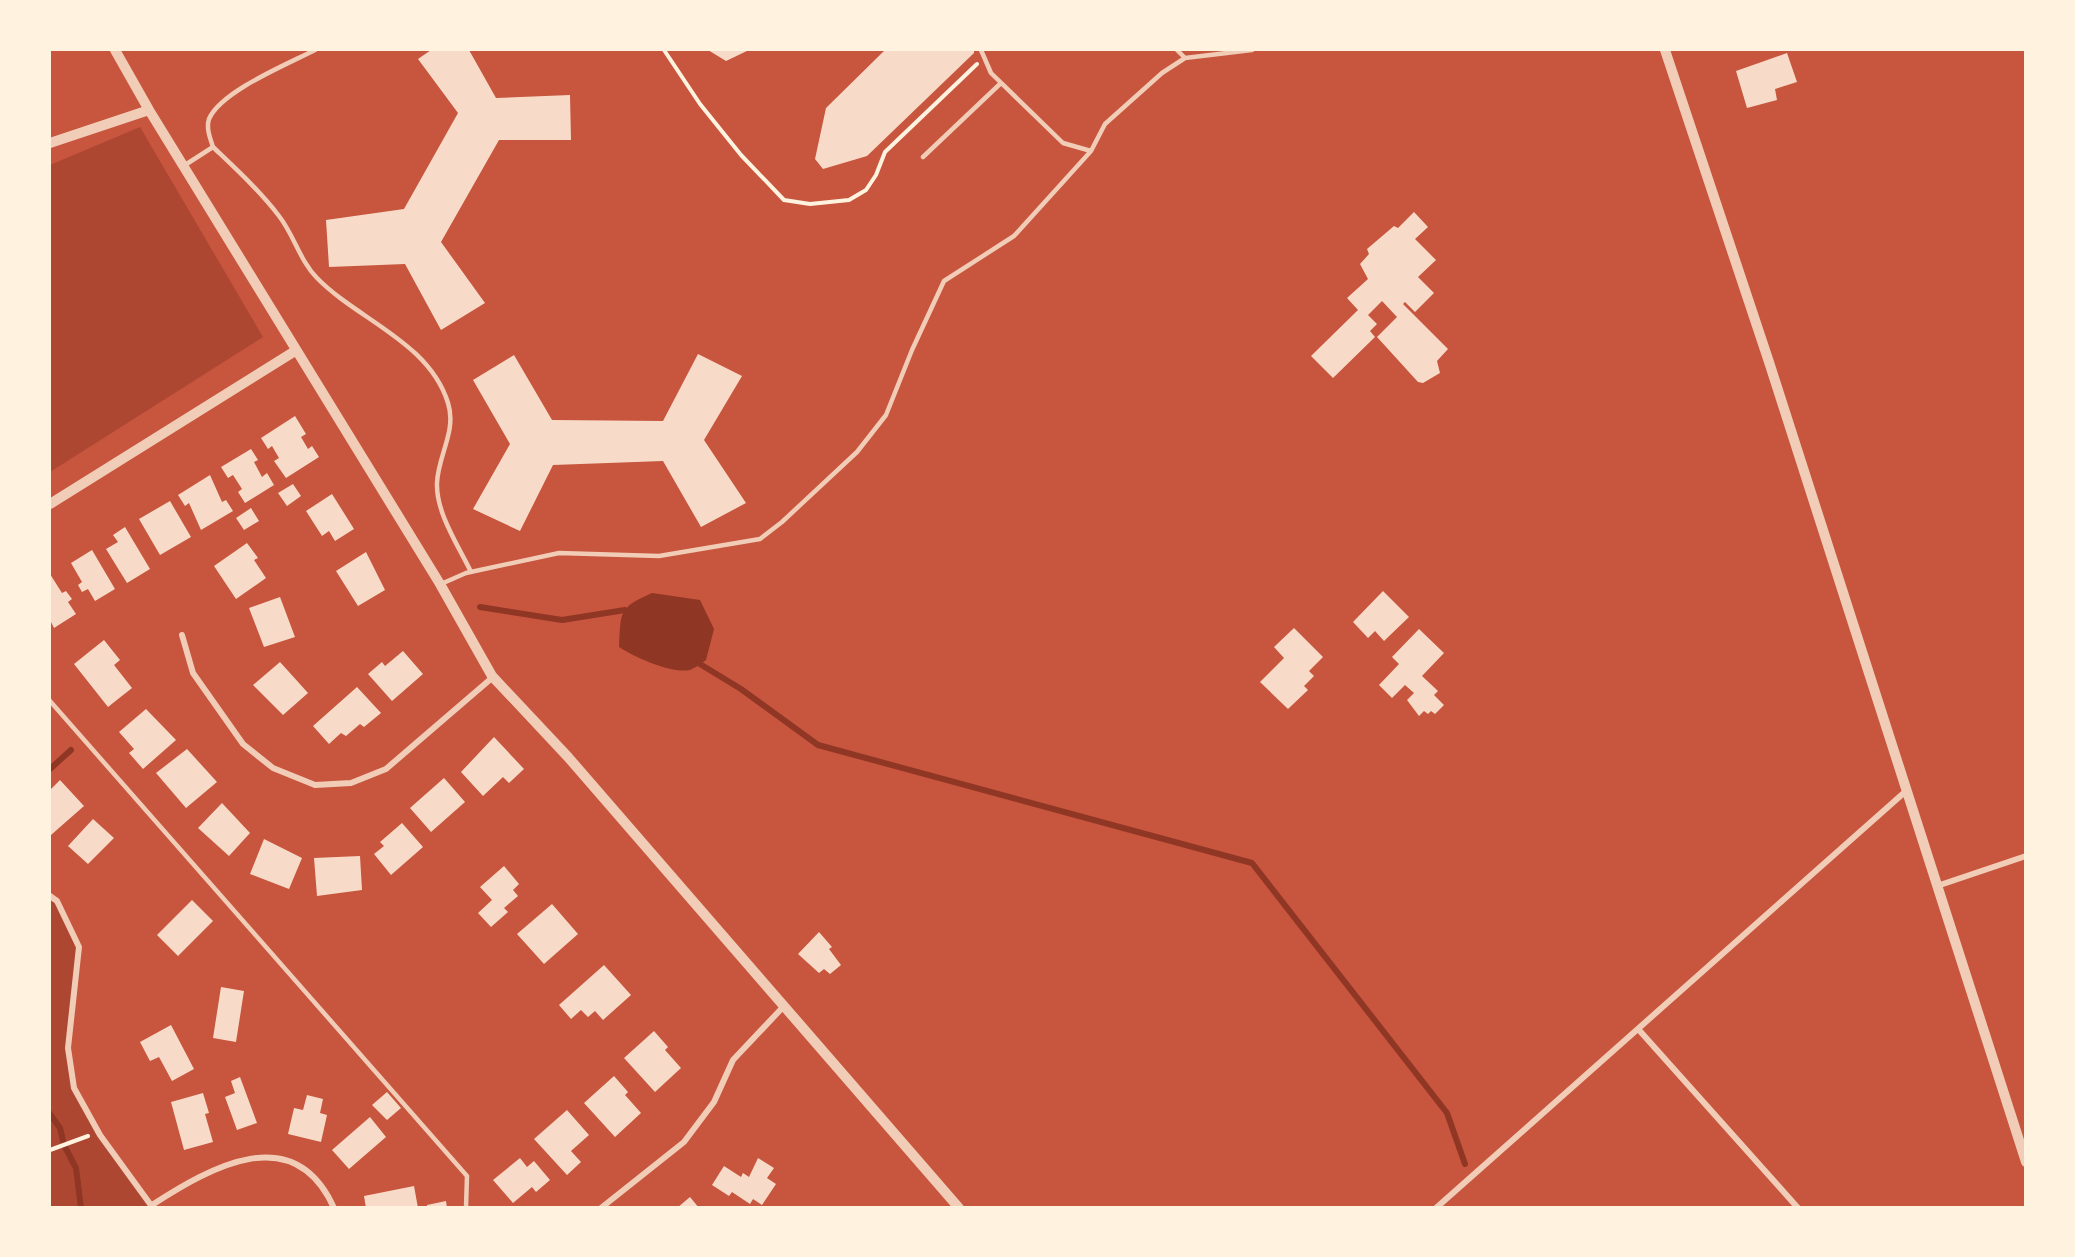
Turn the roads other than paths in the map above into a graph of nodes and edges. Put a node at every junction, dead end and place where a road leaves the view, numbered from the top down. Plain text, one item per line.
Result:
1 (115, 50) edge
2 (315, 50) edge
3 (981, 50) edge
4 (1177, 50) edge
5 (1252, 50) edge
6 (1665, 50) edge
7 (1185, 58) junction
8 (1000, 83) junction
9 (148, 110) junction
10 (50, 143) edge
11 (213, 147) junction
12 (1091, 151) junction
13 (923, 157) dead end
14 (183, 166) junction
15 (295, 351) junction
16 (50, 504) edge
17 (471, 572) junction
18 (440, 584) junction
19 (182, 635) dead end
20 (493, 677) junction
21 (50, 701) edge
22 (1906, 791) junction
23 (2025, 856) edge
24 (1937, 886) junction
25 (50, 896) edge
26 (784, 1006) junction
27 (1639, 1030) junction
28 (2025, 1162) edge
29 (153, 1206) edge
30 (334, 1208) edge
31 (466, 1208) edge
32 (601, 1208) edge
33 (959, 1208) edge
34 (1436, 1208) edge
35 (1798, 1208) edge

1 - 9 street
2 - 11 lane
3 - 8 lane
4 - 7 lane
5 - 7 lane
6 - 22 street
7 - 12 lane
8 - 12 lane
8 - 13 lane
9 - 10 street
9 - 14 street
11 - 14 lane
11 - 17 lane
12 - 17 lane
14 - 15 street
15 - 16 street
15 - 18 street
17 - 18 lane
18 - 20 street
19 - 20 street
20 - 26 street
21 - 31 lane
22 - 24 street
22 - 27 street
23 - 24 street
24 - 28 street
25 - 29 street
26 - 32 street
26 - 33 street
27 - 34 street
27 - 35 street
29 - 30 street

